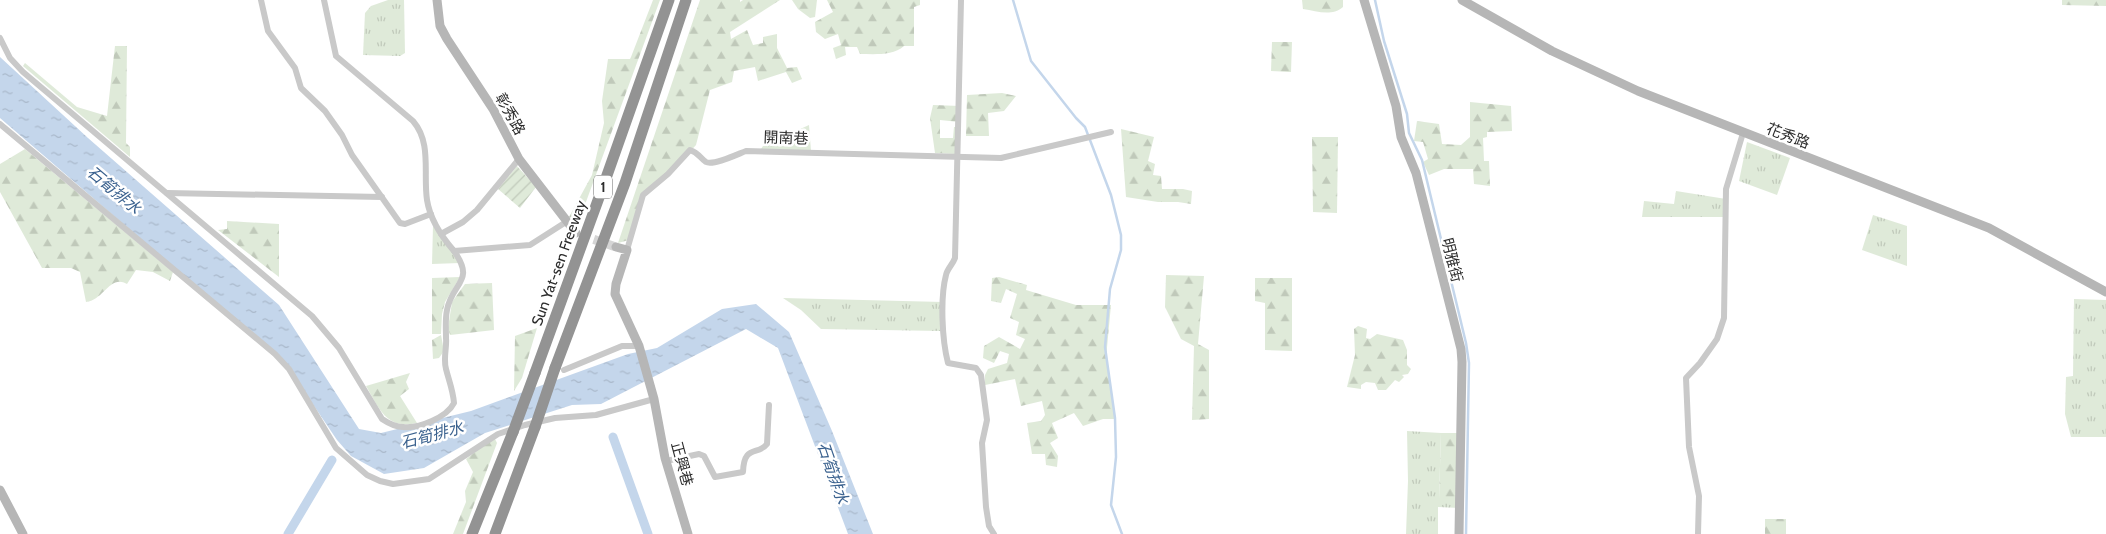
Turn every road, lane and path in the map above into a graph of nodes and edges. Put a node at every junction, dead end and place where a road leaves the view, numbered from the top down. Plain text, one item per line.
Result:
1 (261, 0) edge
2 (324, 0) edge
3 (437, 0) edge
4 (669, 0) edge
5 (686, 0) edge
6 (961, 0) edge
7 (1364, 0) edge
8 (1462, 0) edge
9 (0, 38) edge
10 (0, 124) edge
11 (1111, 132) dead end
12 (1743, 133) junction
13 (959, 157) junction
14 (519, 159) junction
15 (167, 193) junction
16 (382, 197) junction
17 (431, 214) junction
18 (566, 222) junction
19 (576, 233) tunnel mouth
20 (441, 234) junction
21 (616, 247) tunnel mouth
22 (628, 250) junction
23 (454, 251) junction
24 (2106, 292) edge
25 (639, 346) junction
26 (560, 369) junction
27 (654, 400) junction
28 (769, 405) dead end
29 (666, 462) junction
30 (0, 490) edge
31 (23, 534) edge
32 (472, 534) edge
33 (495, 534) edge
34 (688, 534) edge
35 (994, 534) edge
36 (1460, 534) edge
37 (1698, 534) edge

1 - 16 street
2 - 17 street
3 - 14 street, 彰秀路
4 - 32 highway, Sun Yat-sen Freeway / 1, bridge
5 - 26 highway, 1
6 - 13 street
7 - 36 street, 明雅街
8 - 12 street, 花秀路
9 - 15 street
10 - 27 street
11 - 13 street, 開南巷
12 - 24 street, 花秀路
12 - 37 street
13 - 22 street, 開南巷
13 - 35 street
14 - 18 street, 彰秀路
14 - 20 street
15 - 16 street
15 - 23 street
16 - 17 street
17 - 20 street
18 - 19 street, 彰秀路
18 - 23 street
20 - 23 street
21 - 22 street
22 - 25 street, 開南巷
25 - 26 street
25 - 27 street, 正興巷
26 - 33 highway, 1, bridge
27 - 29 street, 正興巷
28 - 29 street
29 - 34 street, 正興巷
30 - 31 street

